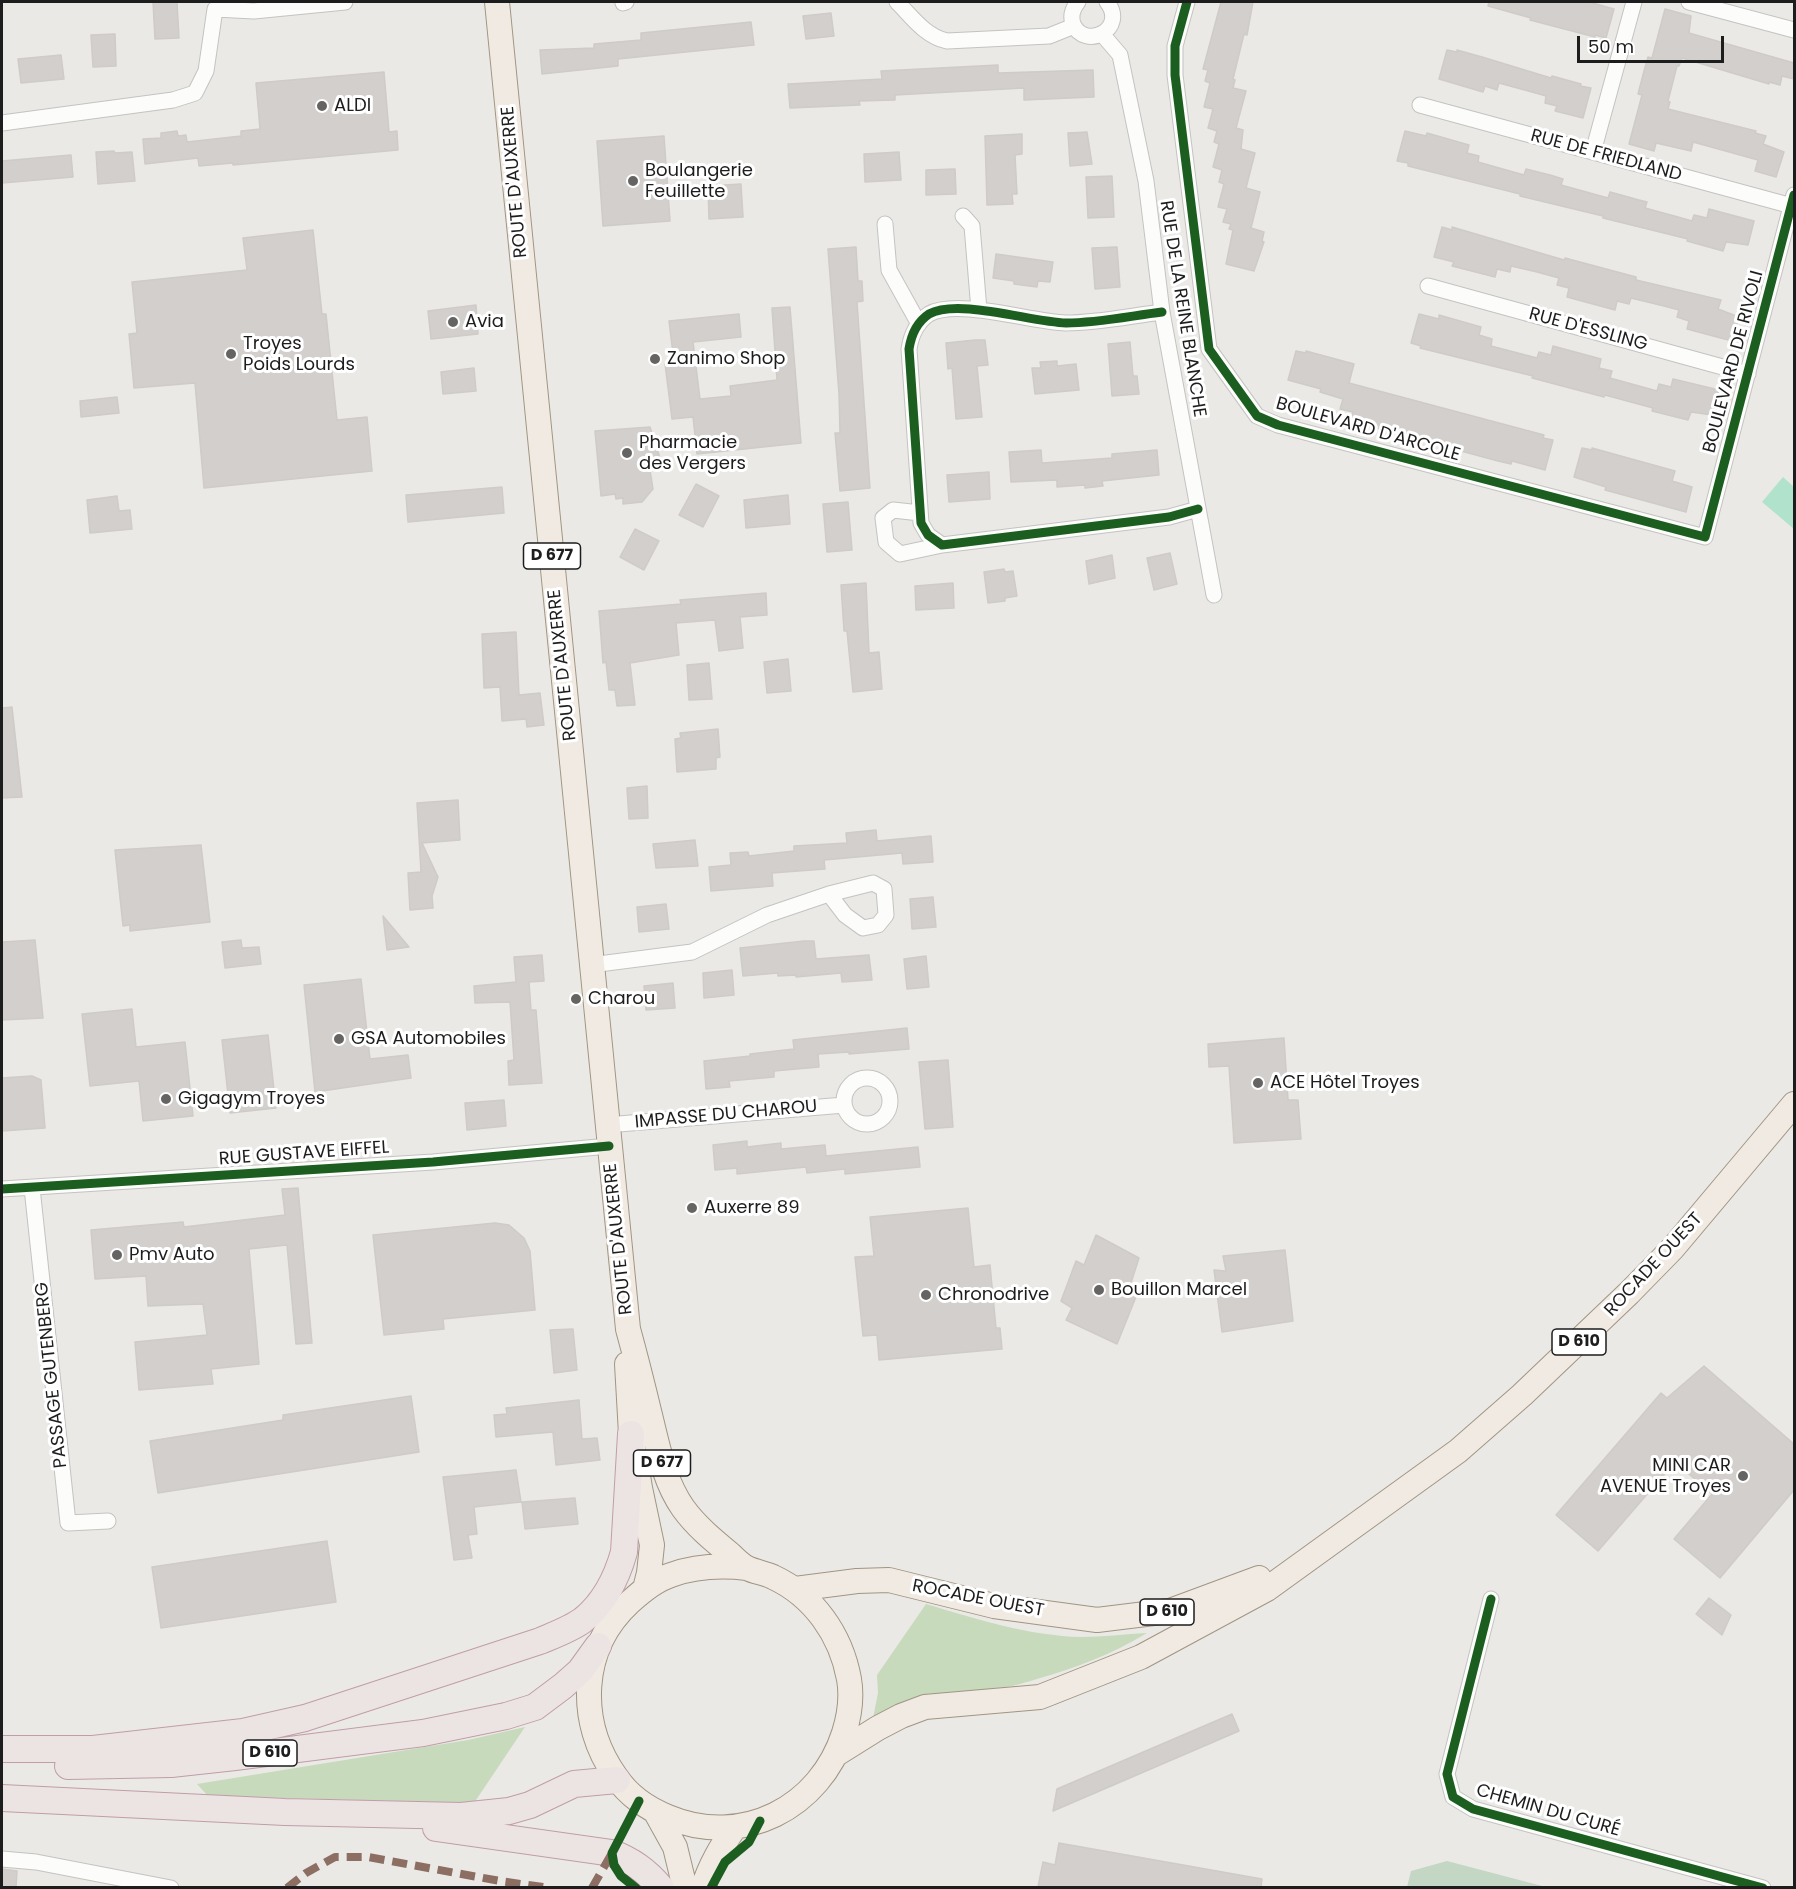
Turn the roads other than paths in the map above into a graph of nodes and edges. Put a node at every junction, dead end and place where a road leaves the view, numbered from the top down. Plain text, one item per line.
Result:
1 (345, 2) edge
2 (497, 2) edge
3 (897, 2) edge
4 (1078, 2) edge
5 (1107, 2) edge
6 (1187, 2) edge
7 (1634, 2) edge
8 (1689, 2) edge
9 (215, 5) edge
10 (1074, 26) junction
11 (1794, 30) edge
12 (1102, 34) junction
13 (1420, 105) dead end
14 (2, 123) edge
15 (1593, 152) junction
16 (1793, 201) edge
17 (963, 216) dead end
18 (885, 224) dead end
19 (1428, 286) dead end
20 (979, 310) junction
21 (1162, 312) junction
22 (919, 324) junction
23 (1748, 374) junction
24 (1198, 509) junction
25 (920, 513) junction
26 (1705, 537) joint
27 (942, 545) junction
28 (1214, 595) dead end
29 (829, 894) dead end
30 (591, 965) junction
31 (1794, 1104) edge
32 (844, 1105) dead end
33 (608, 1136) junction
34 (32, 1188) junction
35 (2, 1189) edge
36 (628, 1329) junction
37 (631, 1434) junction
38 (108, 1521) dead end
39 (1328, 1544) junction
40 (747, 1568) junction
41 (645, 1588) junction
42 (795, 1589) junction
43 (1491, 1599) dead end
44 (598, 1646) junction
45 (2, 1749) edge
46 (837, 1753) junction
47 (2, 1762) edge
48 (617, 1780) junction
49 (2, 1798) edge
50 (655, 1811) junction
51 (381, 1815) junction
52 (735, 1827) junction
53 (2, 1859) edge
54 (171, 1887) edge
55 (661, 1887) edge
56 (685, 1887) edge
57 (703, 1887) edge
58 (1763, 1887) edge

1 - 9 street
2 - 30 main road, ROUTE D'AUXERRE / D 677
3 - 10 street
4 - 10 street
5 - 12 street
6 - 26 street, BOULEVARD D'ARCOLE
7 - 15 street
8 - 11 street
9 - 14 street
10 - 12 street
12 - 21 street, RUE DE LA REINE BLANCHE
13 - 15 street, RUE DE FRIEDLAND
15 - 16 street, RUE DE FRIEDLAND
16 - 23 street, BOULEVARD DE RIVOLI
17 - 20 street
18 - 22 street
19 - 23 street, RUE D'ESSLING
20 - 21 street
20 - 22 street
21 - 24 street, RUE DE LA REINE BLANCHE
22 - 25 street
23 - 26 street, BOULEVARD DE RIVOLI
24 - 27 street
24 - 28 street, RUE DE LA REINE BLANCHE
25 - 27 street
25 - 27 street
29 - 30 street
30 - 33 main road, ROUTE D'AUXERRE / D 677
31 - 39 main road, ROCADE OUEST / D 610
32 - 33 street, IMPASSE DU CHAROU
33 - 34 street, RUE GUSTAVE EIFFEL
33 - 36 main road, ROUTE D'AUXERRE / D 677
34 - 35 street, RUE GUSTAVE EIFFEL
34 - 38 street, PASSAGE GUTENBERG
36 - 37 main road, ROUTE D'AUXERRE / D 677
36 - 40 main road, ROUTE D'AUXERRE / D 677
37 - 41 main road, ROUTE D'AUXERRE / D 677
37 - 45 highway
39 - 42 main road, ROCADE OUEST / D 610
39 - 46 main road, ROCADE OUEST / D 610
40 - 41 main road
40 - 42 main road
41 - 44 main road
42 - 46 main road
43 - 58 street, CHEMIN DU CURÉ
44 - 47 highway, D 610
44 - 48 main road
46 - 52 main road
48 - 50 main road
48 - 51 highway
49 - 51 highway
50 - 52 main road
50 - 56 main road
51 - 55 highway
52 - 57 main road
53 - 54 street

